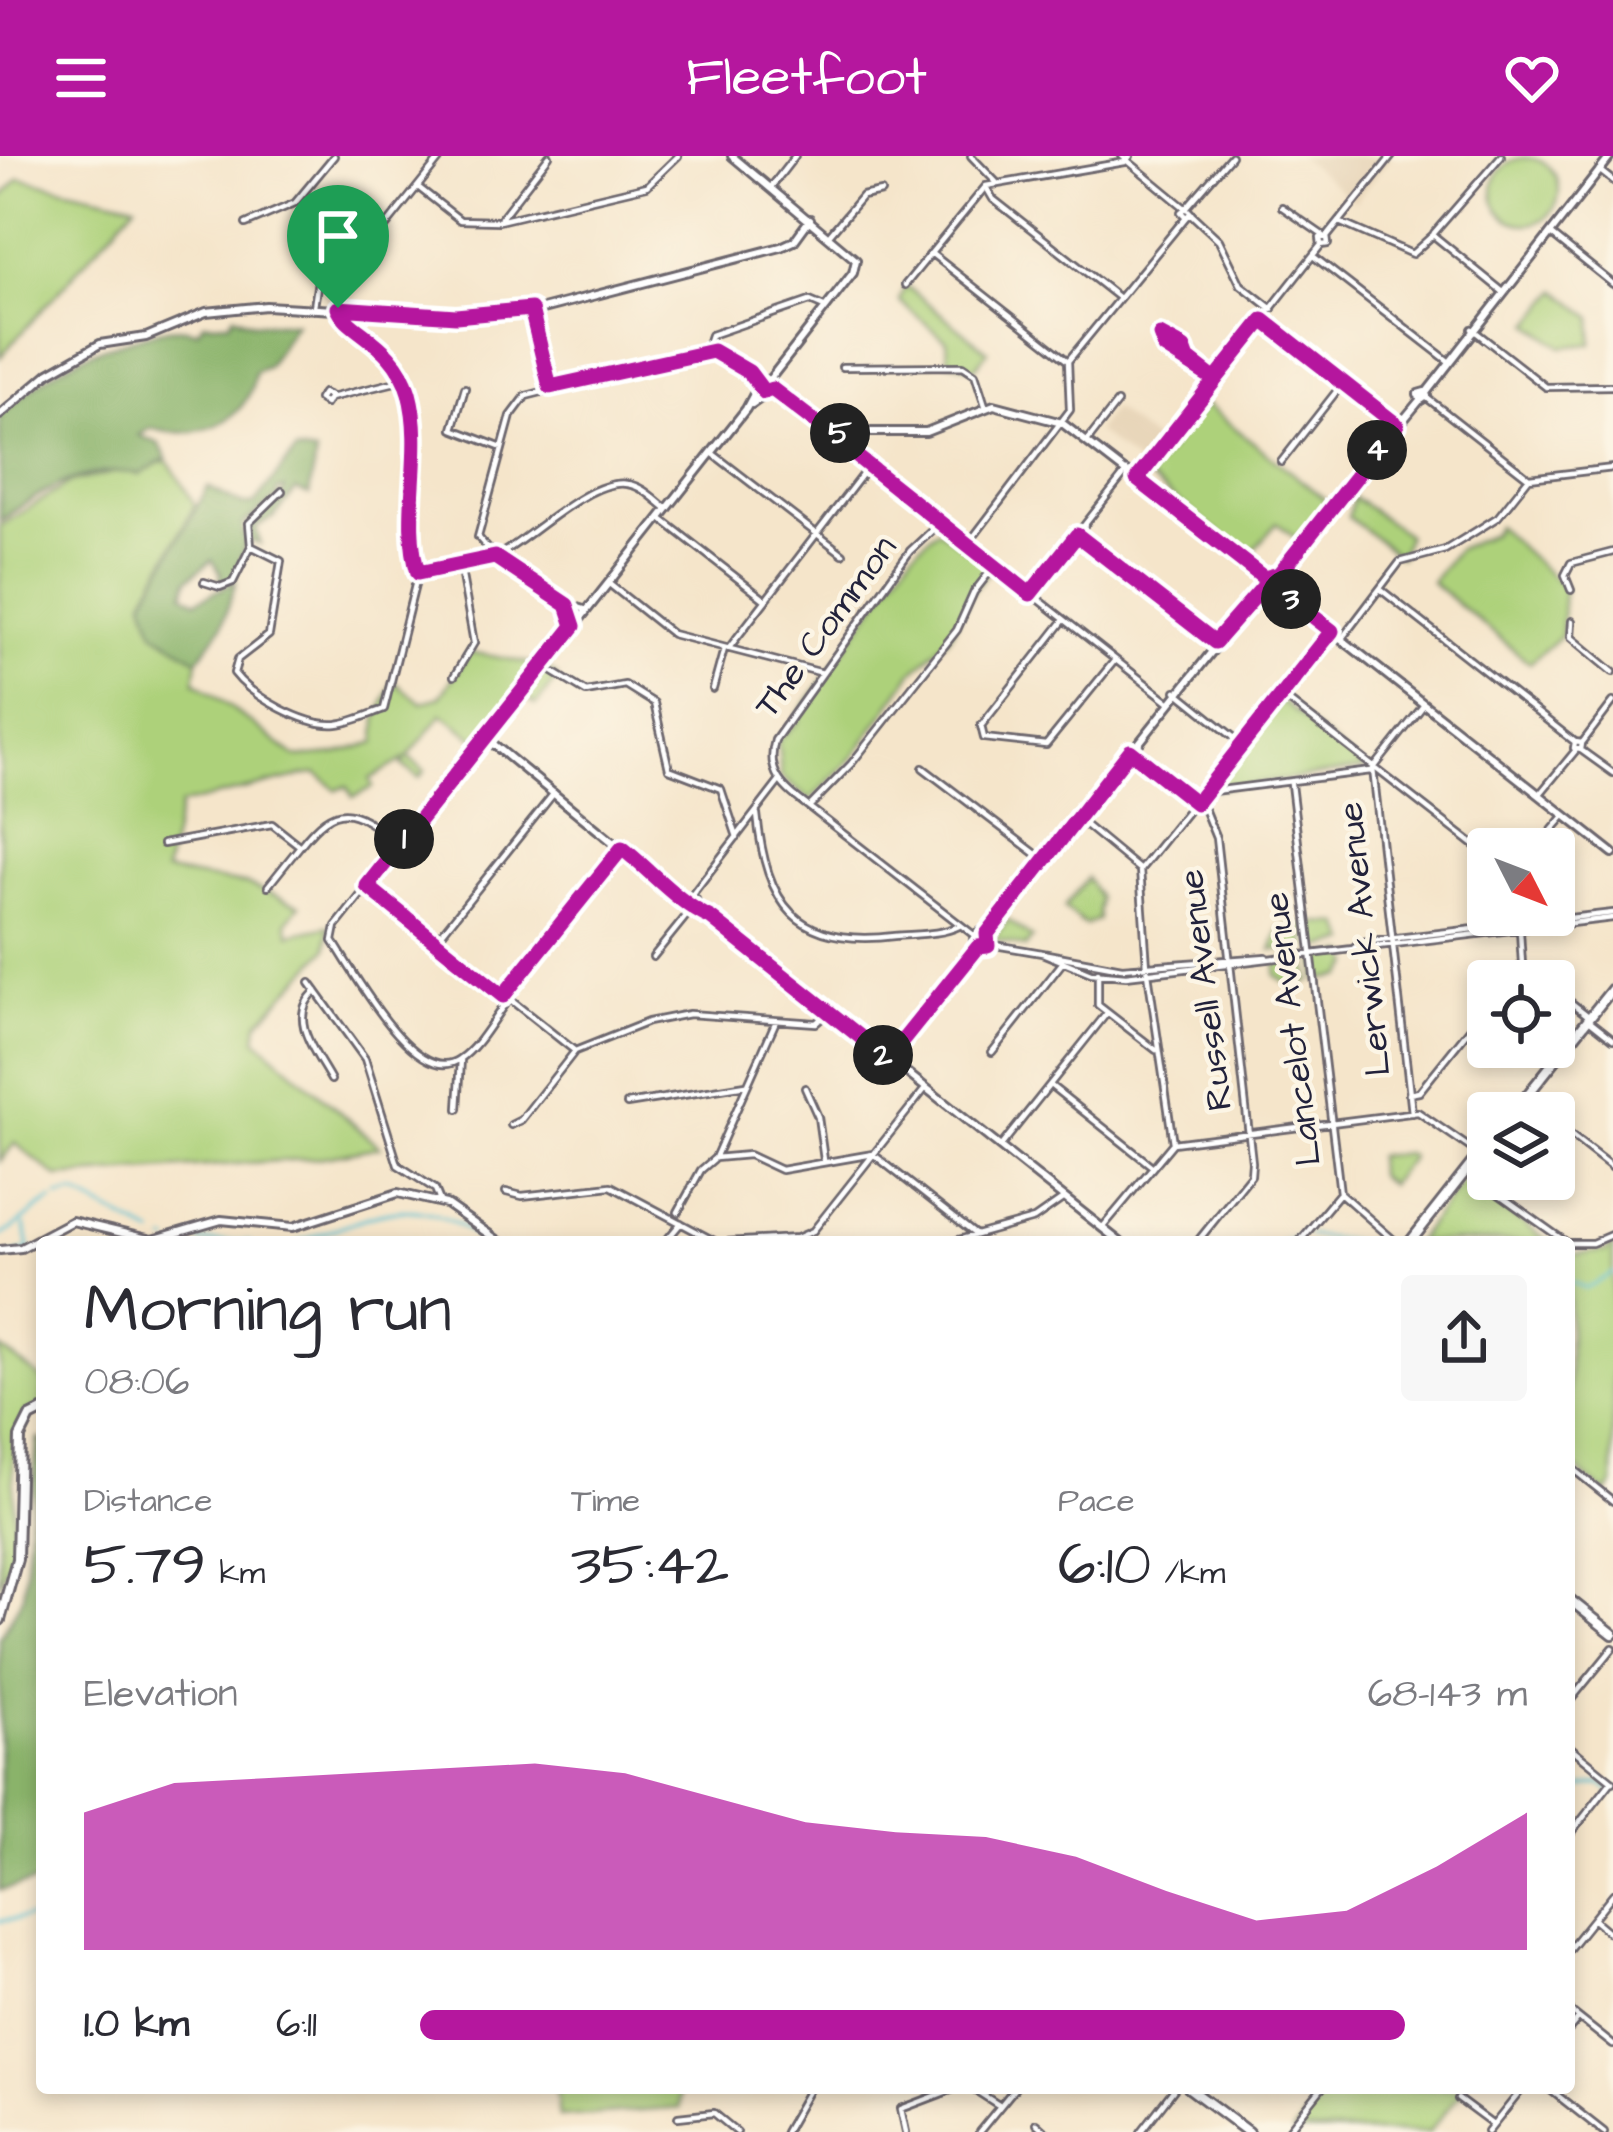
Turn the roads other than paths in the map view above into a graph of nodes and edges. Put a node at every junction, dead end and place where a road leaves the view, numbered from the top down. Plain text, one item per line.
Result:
1 (334, 156) edge
2 (442, 156) edge
3 (549, 156) edge
4 (678, 156) edge
5 (733, 156) edge
6 (795, 156) edge
7 (971, 156) edge
8 (1231, 156) edge
9 (1392, 156) edge
10 (1502, 156) edge
11 (1611, 156) edge
12 (1126, 158) edge
13 (1599, 170) junction
14 (1613, 181) edge
15 (996, 182) junction
16 (986, 186) junction
17 (418, 187) junction
18 (771, 187) junction
19 (881, 192) dead end
20 (1282, 207) dead end
21 (1186, 213) junction
22 (810, 219) junction
23 (499, 221) junction
24 (1339, 222) junction
25 (247, 224) dead end
26 (1550, 232) junction
27 (830, 234) junction
28 (1433, 235) junction
29 (1323, 239) junction
30 (931, 253) junction
31 (1313, 256) junction
32 (1613, 284) edge
33 (905, 285) dead end
34 (1502, 291) junction
35 (1119, 298) junction
36 (314, 307) junction
37 (338, 308) junction
38 (825, 308) junction
39 (531, 309) junction
40 (1272, 309) junction
41 (1263, 320) junction
42 (1472, 329) junction
43 (706, 350) junction
44 (1188, 359) junction
45 (1448, 360) junction
46 (1069, 362) junction
47 (842, 367) dead end
48 (543, 368) junction
49 (404, 380) junction
50 (1215, 380) junction
51 (1343, 383) junction
52 (1613, 386) edge
53 (550, 387) junction
54 (465, 388) dead end
55 (764, 388) junction
56 (538, 390) junction
57 (1424, 397) junction
58 (330, 398) dead end
59 (1117, 403) dead end
60 (985, 405) junction
61 (0, 415) edge
62 (1062, 423) junction
63 (1397, 425) junction
64 (842, 433) junction
65 (1088, 440) junction
66 (502, 448) junction
67 (712, 453) junction
68 (1280, 462) dead end
69 (869, 466) junction
70 (1613, 468) edge
71 (1127, 471) junction
72 (1528, 478) junction
73 (1137, 479) junction
74 (282, 491) dead end
75 (667, 509) junction
76 (660, 518) junction
77 (941, 522) junction
78 (816, 533) junction
79 (1077, 535) junction
80 (968, 544) junction
81 (251, 546) junction
82 (1613, 552) edge
83 (843, 554) dead end
84 (495, 557) junction
85 (460, 565) junction
86 (995, 565) junction
87 (418, 573) junction
88 (204, 582) dead end
89 (1269, 582) junction
90 (608, 584) junction
91 (1380, 589) junction
92 (1571, 590) dead end
93 (1030, 594) junction
94 (764, 599) junction
95 (567, 605) junction
96 (587, 610) junction
97 (1064, 620) junction
98 (1572, 621) dead end
99 (574, 626) junction
100 (1332, 631) junction
101 (1341, 639) junction
102 (1215, 642) junction
103 (727, 648) junction
104 (1115, 660) junction
105 (544, 666) junction
106 (1613, 672) edge
107 (823, 673) junction
108 (454, 676) dead end
109 (713, 689) dead end
110 (1176, 691) junction
111 (1280, 694) junction
112 (1168, 701) junction
113 (1613, 702) edge
114 (1424, 704) junction
115 (501, 720) junction
116 (486, 739) junction
117 (1242, 744) junction
118 (1578, 746) junction
119 (498, 748) junction
120 (1130, 751) junction
121 (923, 768) dead end
122 (1373, 769) junction
123 (1613, 773) edge
124 (778, 783) junction
125 (1291, 784) junction
126 (1205, 792) junction
127 (554, 793) junction
128 (1539, 795) junction
129 (1196, 803) junction
130 (809, 807) junction
131 (757, 814) junction
132 (1565, 815) junction
133 (1077, 818) junction
134 (1554, 828) edge
135 (737, 837) junction
136 (1467, 840) edge
137 (163, 844) dead end
138 (400, 844) junction
139 (300, 846) junction
140 (622, 848) junction
141 (1613, 853) edge
142 (1044, 860) junction
143 (1140, 870) junction
144 (268, 886) dead end
145 (367, 886) junction
146 (687, 897) junction
147 (694, 909) junction
148 (1613, 916) edge
149 (1575, 919) edge
150 (1591, 919) junction
151 (1575, 922) edge
152 (959, 926) junction
153 (1467, 928) edge
154 (987, 934) junction
155 (975, 936) junction
156 (1467, 936) edge
157 (1390, 942) junction
158 (435, 943) junction
159 (989, 944) junction
160 (978, 947) junction
161 (1310, 953) junction
162 (652, 957) dead end
163 (1230, 958) junction
164 (1268, 958) junction
165 (1064, 960) junction
166 (1147, 966) junction
167 (1231, 966) junction
168 (1100, 967) junction
169 (1097, 975) junction
170 (1148, 975) junction
171 (310, 983) dead end
172 (1613, 988) edge
173 (316, 991) junction
174 (506, 998) junction
175 (1575, 1006) edge
176 (829, 1012) junction
177 (1107, 1013) junction
178 (1590, 1018) junction
179 (777, 1020) junction
180 (1467, 1032) edge
181 (1613, 1039) edge
182 (1159, 1050) junction
183 (575, 1051) junction
184 (992, 1052) dead end
185 (461, 1059) junction
186 (888, 1059) junction
187 (322, 1062) junction
188 (314, 1067) dead end
189 (331, 1080) dead end
190 (746, 1085) junction
191 (1049, 1085) junction
192 (805, 1088) dead end
193 (925, 1088) junction
194 (1530, 1092) edge
195 (1409, 1094) junction
196 (626, 1104) dead end
197 (458, 1108) dead end
198 (1412, 1113) junction
199 (511, 1125) dead end
200 (1330, 1125) junction
201 (1250, 1132) junction
202 (1575, 1138) edge
203 (1173, 1143) junction
204 (1467, 1144) edge
205 (1000, 1147) junction
206 (874, 1154) junction
207 (715, 1158) junction
208 (824, 1160) junction
209 (1153, 1167) junction
210 (1613, 1168) edge
211 (1466, 1171) joint
212 (506, 1192) dead end
213 (1340, 1193) junction
214 (1064, 1198) junction
215 (440, 1201) junction
216 (678, 1212) dead end
217 (681, 1222) junction
218 (1102, 1228) junction
219 (1613, 1234) edge
220 (976, 1235) junction
221 (44, 1236) edge
222 (135, 1236) edge
223 (166, 1236) edge
224 (491, 1236) edge
225 (669, 1236) edge
226 (706, 1236) edge
227 (802, 1236) edge
228 (972, 1236) edge
229 (1112, 1236) edge
230 (1202, 1236) edge
231 (1304, 1236) edge
232 (1389, 1236) edge
233 (1415, 1236) edge
234 (1559, 1236) edge
235 (36, 1241) edge
236 (1575, 1242) edge
237 (0, 1250) edge
238 (36, 1414) edge
239 (1575, 1471) edge
240 (1612, 1500) edge
241 (1575, 1604) edge
242 (0, 1620) edge
243 (1613, 1634) edge
244 (1613, 1648) edge
245 (1575, 1695) edge
246 (1575, 1752) edge
247 (1609, 1785) edge
248 (1575, 1828) edge
249 (1613, 1894) edge
250 (1593, 1920) junction
251 (1613, 1936) edge
252 (1575, 1942) edge
253 (1575, 2015) edge
254 (1579, 2018) junction
255 (1575, 2023) edge
256 (1613, 2045) edge
257 (807, 2094) edge
258 (940, 2094) edge
259 (981, 2094) edge
260 (1010, 2094) edge
261 (1170, 2094) edge
262 (1197, 2094) edge
263 (1317, 2094) edge
264 (1518, 2094) edge
265 (1556, 2094) edge
266 (1458, 2099) dead end
267 (1000, 2106) junction
268 (678, 2117) dead end
269 (1036, 2123) dead end
270 (1493, 2125) junction
271 (981, 2131) edge
272 (736, 2132) edge
273 (785, 2132) edge
274 (906, 2132) edge
275 (1046, 2132) edge
276 (1141, 2132) edge
277 (1248, 2132) edge
278 (1287, 2132) edge
279 (1488, 2132) edge
280 (1604, 2132) edge

1 - 25 street
2 - 17 street
3 - 23 street
4 - 23 street
5 - 18 street
6 - 18 street
7 - 15 street
8 - 21 street
9 - 24 street
10 - 28 street
11 - 13 street
12 - 15 street
12 - 21 street
13 - 14 street
13 - 26 street
15 - 16 street
16 - 30 street
16 - 35 street
17 - 23 street
17 - 36 street
18 - 22 street
19 - 27 street
20 - 29 street
21 - 35 street
21 - 40 street
22 - 27 street
22 - 39 street
24 - 28 street
24 - 29 street
26 - 32 street
26 - 34 street
27 - 38 street
28 - 34 street
29 - 31 street
30 - 33 street
30 - 46 street
31 - 40 street
31 - 45 street
34 - 42 street
35 - 46 street
36 - 37 street
36 - 61 street
37 - 39 street
37 - 49 street
38 - 43 street
38 - 55 street
39 - 48 street
40 - 41 street
41 - 50 street
41 - 51 street
42 - 45 street
42 - 52 street
43 - 53 street
43 - 55 street
44 - 44 street
44 - 50 street
45 - 57 street
46 - 62 street
47 - 60 street
48 - 53 street
48 - 56 street
49 - 58 street
49 - 87 street
50 - 73 street
51 - 63 street
51 - 68 street
53 - 56 street
54 - 66 street
55 - 64 street
55 - 67 street
56 - 66 street
57 - 63 street
57 - 72 street
59 - 65 street
60 - 62 street
60 - 64 street
62 - 65 street
62 - 80 street
63 - 89 street
64 - 69 street
65 - 71 street
66 - 84 street
67 - 75 street
67 - 78 street
69 - 77 street
69 - 78 street
70 - 72 street
71 - 73 street
71 - 79 street
72 - 91 street
73 - 89 street
74 - 81 street
75 - 76 street
75 - 84 street
76 - 90 street
76 - 94 street
77 - 80 street
77 - 107 street, The Common
78 - 83 street
78 - 94 street
79 - 93 street
79 - 102 street
80 - 86 street
81 - 87 street
81 - 88 street
82 - 92 street
84 - 85 street
84 - 95 street
85 - 87 street
85 - 108 street
86 - 93 street
86 - 130 street
89 - 100 street
89 - 102 street
90 - 96 street
90 - 103 street
91 - 101 street
91 - 118 street
93 - 97 street
94 - 103 street
95 - 96 street
95 - 99 street
96 - 99 street
97 - 104 street
97 - 104 street
98 - 106 street
99 - 105 street
100 - 101 street
100 - 111 street
101 - 114 street
102 - 110 street
103 - 107 street
103 - 109 street
104 - 112 street
105 - 115 street
105 - 135 street
107 - 124 street, The Common
110 - 112 street
110 - 117 street
111 - 117 street
111 - 122 street
112 - 120 street
113 - 118 street
114 - 122 street, Lerwick Avenue
114 - 128 street
115 - 116 street
115 - 119 street
116 - 119 street
116 - 138 street
117 - 126 street
118 - 123 street
118 - 128 street
119 - 127 street
120 - 129 street, Russell Avenue
120 - 133 street
121 - 142 street
122 - 125 street
122 - 136 street
122 - 157 street, Lerwick Avenue
124 - 130 street
124 - 131 street
125 - 126 street
125 - 161 street, Lancelot Avenue
126 - 129 street
127 - 140 street
127 - 158 street
128 - 132 street
129 - 143 street
129 - 163 street, Russell Avenue
130 - 152 street
131 - 135 street
131 - 152 street
132 - 134 street
132 - 141 street
133 - 142 street
133 - 143 street
135 - 146 street
137 - 139 street
138 - 139 street
138 - 145 street
139 - 144 street
140 - 146 street
140 - 174 street
142 - 154 street
143 - 166 street
145 - 158 street
145 - 185 street
146 - 147 street
147 - 162 street
147 - 176 street
148 - 150 street
149 - 150 street
150 - 151 street
152 - 155 street
153 - 157 street
154 - 155 street
154 - 159 street
155 - 160 street
156 - 157 street
157 - 161 street
157 - 195 street, Lerwick Avenue
158 - 174 street
159 - 160 street
159 - 165 street
160 - 186 street
161 - 164 street
161 - 200 street, Lancelot Avenue
163 - 164 street
163 - 166 street
163 - 167 street, Russell Avenue
164 - 167 street
165 - 168 street
165 - 169 street
165 - 184 street
166 - 168 street
166 - 170 street
167 - 170 street
167 - 201 street, Russell Avenue
168 - 169 street
169 - 170 street
169 - 177 street
170 - 182 street
171 - 173 street
172 - 178 main road
173 - 187 street
173 - 215 street
174 - 183 street
174 - 185 street
175 - 178 street
176 - 179 street
176 - 186 street
177 - 182 street
177 - 191 street
178 - 181 street
178 - 194 main road
179 - 183 street
179 - 190 street
180 - 195 street
182 - 203 street
183 - 199 street
185 - 197 street
186 - 193 street
187 - 188 street
187 - 189 street
190 - 196 street
190 - 207 street
191 - 205 street
191 - 209 street
192 - 208 street
193 - 205 street
193 - 206 street
195 - 198 street, Lerwick Avenue
198 - 200 street
198 - 204 street
200 - 201 street
200 - 213 street, Lancelot Avenue
201 - 203 street
201 - 230 street, Russell Avenue
202 - 210 street
203 - 209 street
205 - 214 street
206 - 208 street
206 - 220 street
206 - 227 street
207 - 208 street
207 - 216 street
209 - 218 street
211 - 233 main road
211 - 234 street
212 - 217 street
213 - 231 street
213 - 232 street, Lancelot Avenue
214 - 218 street
214 - 220 street
215 - 223 street
215 - 224 street
217 - 225 street
217 - 226 street
218 - 229 street
219 - 236 street
220 - 228 street
221 - 222 street
235 - 237 street
238 - 242 main road
239 - 240 street
241 - 243 main road
244 - 245 street
246 - 247 street
247 - 248 street
249 - 250 street
250 - 251 street
250 - 252 street
253 - 254 street
254 - 255 street
254 - 256 street
257 - 273 street
258 - 274 street
259 - 267 street
260 - 267 street
261 - 276 street
262 - 277 main road
263 - 278 street
264 - 270 street
265 - 280 street
266 - 270 street
267 - 271 street
268 - 272 street
269 - 275 street
270 - 279 street

